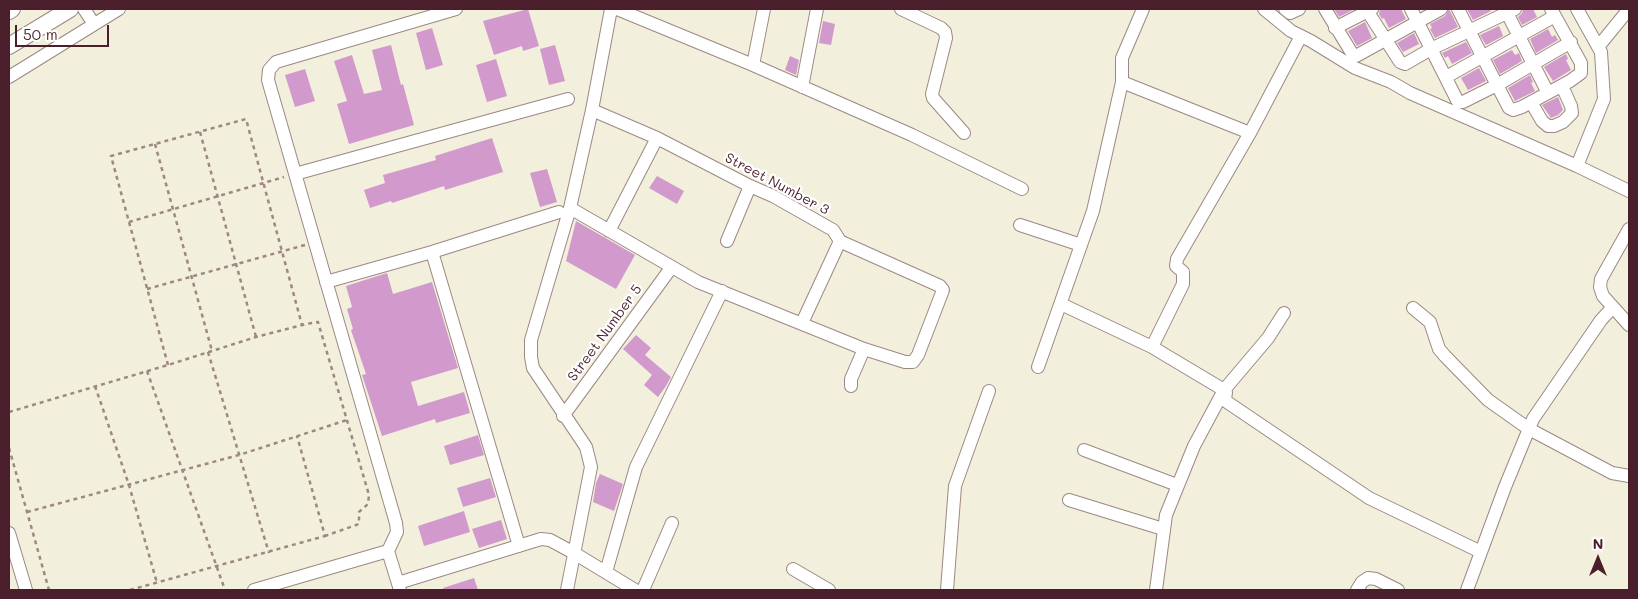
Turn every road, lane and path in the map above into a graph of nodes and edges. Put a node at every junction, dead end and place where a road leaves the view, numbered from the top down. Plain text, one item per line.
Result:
1 (12, 9) edge
2 (70, 9) edge
3 (84, 9) edge
4 (119, 9) edge
5 (456, 9) edge
6 (611, 9) edge
7 (617, 9) edge
8 (764, 9) edge
9 (817, 9) edge
10 (901, 9) edge
11 (1143, 9) edge
12 (1264, 9) edge
13 (1285, 9) edge
14 (1299, 9) edge
15 (1325, 9) edge
16 (1411, 9) edge
17 (1441, 9) edge
18 (1458, 9) edge
19 (1577, 9) edge
20 (1629, 9) edge
21 (1368, 10) edge
22 (1509, 10) edge
23 (9, 11) edge
24 (1553, 12) edge
25 (1418, 22) junction
26 (94, 24) junction
27 (1335, 28) junction
28 (1469, 31) junction
29 (1301, 36) junction
30 (1519, 36) junction
31 (1385, 40) junction
32 (1571, 42) junction
33 (9, 46) edge
34 (1598, 47) junction
35 (1431, 49) junction
36 (1482, 57) junction
37 (1534, 64) junction
38 (753, 65) junction
39 (9, 77) edge
40 (1446, 77) junction
41 (1122, 82) junction
42 (1497, 85) junction
43 (802, 86) junction
44 (1562, 86) junction
45 (1548, 92) junction
46 (568, 99) dead end
47 (1531, 102) junction
48 (592, 110) junction
49 (200, 132) junction
50 (1250, 133) junction
51 (964, 134) dead end
52 (657, 138) junction
53 (155, 144) junction
54 (1578, 166) junction
55 (295, 174) junction
56 (264, 183) junction
57 (750, 186) junction
58 (1022, 189) dead end
59 (1629, 191) edge
60 (218, 196) junction
61 (173, 209) junction
62 (564, 210) junction
63 (129, 222) junction
64 (1020, 225) dead end
65 (1629, 229) edge
66 (608, 231) junction
67 (727, 241) dead end
68 (840, 241) junction
69 (315, 243) junction
70 (1081, 244) junction
71 (282, 251) junction
72 (432, 252) junction
73 (236, 264) junction
74 (671, 268) junction
75 (191, 277) junction
76 (326, 282) junction
77 (147, 289) junction
78 (722, 291) junction
79 (1061, 304) junction
80 (1612, 307) junction
81 (1413, 308) dead end
82 (1284, 313) dead end
83 (802, 323) junction
84 (302, 325) junction
85 (1629, 325) edge
86 (256, 337) junction
87 (1152, 347) junction
88 (864, 349) junction
89 (212, 351) junction
90 (208, 352) junction
91 (168, 365) junction
92 (1038, 367) dead end
93 (147, 371) junction
94 (95, 386) junction
95 (851, 386) dead end
96 (1224, 390) junction
97 (989, 391) dead end
98 (9, 412) edge
99 (563, 416) junction
100 (347, 420) junction
101 (1529, 429) junction
102 (297, 436) junction
103 (9, 448) edge
104 (1084, 450) dead end
105 (239, 455) junction
106 (182, 470) junction
107 (1629, 476) edge
108 (129, 484) junction
109 (1177, 485) junction
110 (1069, 500) dead end
111 (27, 512) junction
112 (672, 523) dead end
113 (1163, 529) junction
114 (9, 533) edge
115 (325, 536) junction
116 (519, 546) junction
117 (388, 551) junction
118 (1481, 552) junction
119 (269, 553) junction
120 (574, 553) junction
121 (217, 567) junction
122 (793, 569) dead end
123 (606, 572) junction
124 (157, 583) junction
125 (399, 586) edge
126 (26, 590) edge
127 (49, 590) edge
128 (130, 590) edge
129 (225, 590) edge
130 (254, 590) edge
131 (567, 590) edge
132 (635, 590) edge
133 (643, 590) edge
134 (829, 590) edge
135 (947, 590) edge
136 (1156, 590) edge
137 (1357, 590) edge
138 (1398, 590) edge
139 (1467, 590) edge

1 - 23 main road
2 - 33 main road
3 - 26 street
4 - 26 street
5 - 55 street
6 - 48 street
7 - 38 street
8 - 38 street
9 - 43 street
10 - 51 street
11 - 41 street
12 - 29 street
13 - 14 street
15 - 27 street
16 - 25 street
17 - 25 street
18 - 28 street
19 - 34 street
20 - 34 street
21 - 27 street
21 - 31 street
22 - 28 street
22 - 30 street
24 - 30 street
24 - 32 street
25 - 31 street
25 - 35 street
26 - 39 street
27 - 31 street
28 - 35 street
28 - 36 street
29 - 50 street
29 - 54 street
30 - 36 street
30 - 37 street
31 - 35 street
32 - 37 street
32 - 44 street
34 - 54 street
35 - 40 street
36 - 40 street
36 - 42 street
37 - 42 street
37 - 45 street
38 - 43 street
40 - 42 street
41 - 50 street
41 - 70 street
42 - 47 street
43 - 58 street
44 - 45 street
44 - 47 street
45 - 47 street
46 - 55 street
48 - 52 street, Street Number 3
48 - 62 street
49 - 53 path
49 - 56 path
49 - 60 path
50 - 87 street
52 - 57 street, Street Number 3
52 - 66 street
53 - 61 path
53 - 63 path
54 - 59 street
55 - 56 path
55 - 69 street
56 - 60 path
56 - 71 path
57 - 67 street
57 - 68 street, Street Number 3
60 - 61 path
60 - 73 path
61 - 63 path
61 - 75 path
62 - 66 street
62 - 72 street
62 - 99 street
63 - 77 path
64 - 70 street
65 - 80 street
66 - 74 street
68 - 83 street
68 - 88 street, Street Number 3
69 - 71 path
69 - 76 street
70 - 79 street
71 - 73 path
71 - 84 path
72 - 76 street
72 - 116 street
73 - 75 path
73 - 86 path
74 - 78 street
74 - 99 street, Street Number 5
75 - 77 path
75 - 89 path
76 - 117 street
77 - 91 path
78 - 83 street
78 - 123 street
79 - 87 street
79 - 92 street
80 - 85 street
80 - 101 street
81 - 101 street
82 - 96 street
83 - 88 street
84 - 86 path
84 - 100 path
86 - 89 path
87 - 96 street
88 - 95 street
89 - 90 path
90 - 91 path
90 - 105 path
91 - 93 path
93 - 94 path
93 - 106 path
94 - 98 path
94 - 108 path
96 - 109 street
96 - 118 street
97 - 135 street
99 - 120 street
100 - 102 path
100 - 115 path
101 - 107 street
101 - 118 street
102 - 105 path
102 - 115 path
103 - 111 path
104 - 109 street
105 - 106 path
105 - 119 path
106 - 108 path
106 - 121 path
108 - 111 path
108 - 124 path
109 - 113 street
110 - 113 street
111 - 127 path
112 - 133 street
113 - 136 street
114 - 126 street
115 - 119 path
116 - 120 street
116 - 125 street
117 - 125 street
117 - 130 street
118 - 139 street
119 - 121 path
120 - 123 street
120 - 131 street
121 - 124 path
121 - 129 path
122 - 134 street
123 - 132 street
124 - 128 path
137 - 138 street

